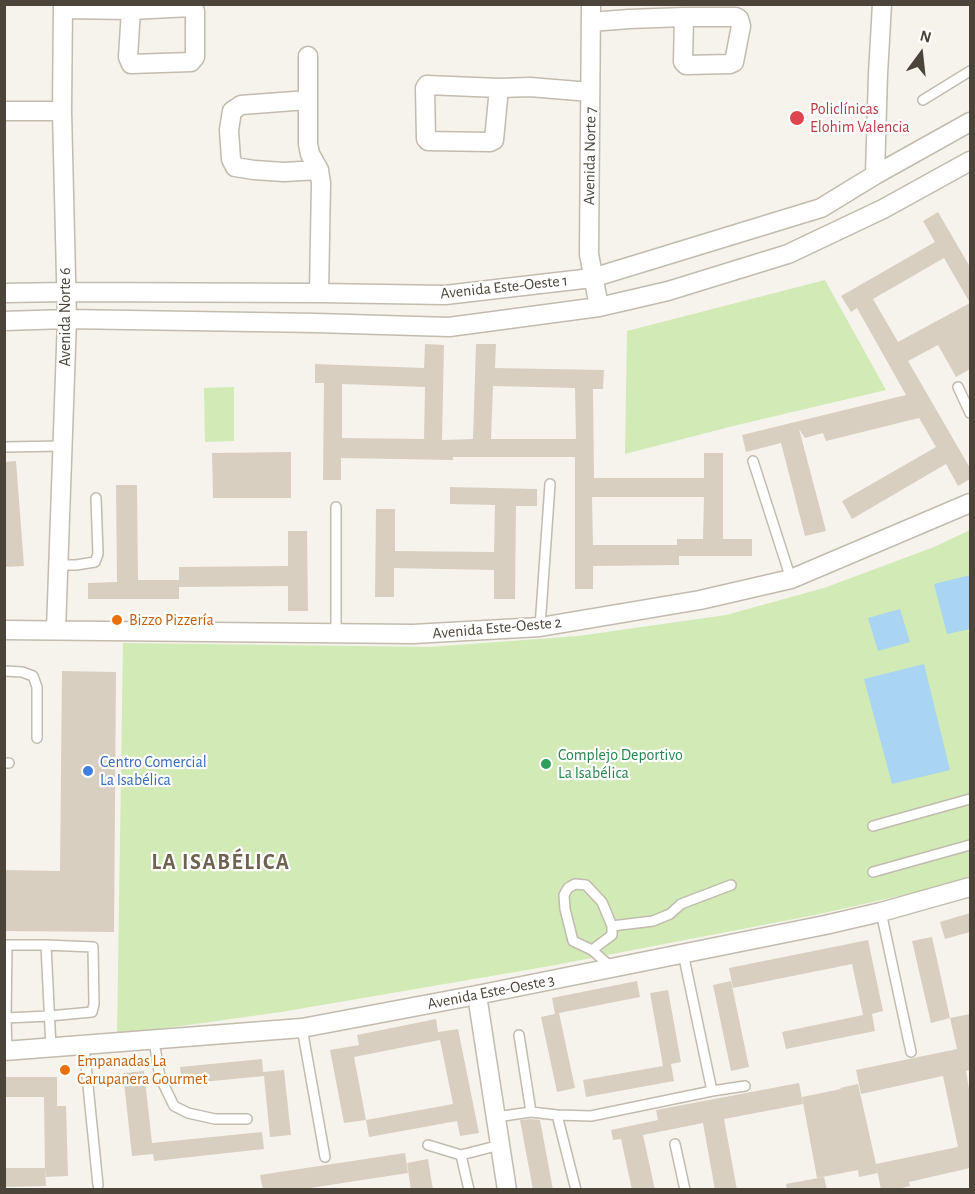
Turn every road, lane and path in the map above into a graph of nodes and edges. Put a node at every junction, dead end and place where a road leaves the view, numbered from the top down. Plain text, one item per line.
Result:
1 (882, 4) edge
2 (64, 7) edge
3 (130, 10) junction
4 (591, 13) edge
5 (684, 17) dead end
6 (308, 56) dead end
7 (970, 71) edge
8 (499, 88) junction
9 (590, 92) junction
10 (308, 100) junction
11 (923, 100) dead end
12 (4, 111) edge
13 (62, 111) junction
14 (970, 122) edge
15 (970, 161) edge
16 (319, 170) junction
17 (875, 175) junction
18 (592, 278) junction
19 (66, 292) junction
20 (319, 292) junction
21 (4, 293) edge
22 (599, 307) junction
23 (67, 318) junction
24 (4, 321) edge
25 (958, 387) dead end
26 (970, 413) edge
27 (63, 446) junction
28 (4, 447) edge
29 (753, 462) dead end
30 (550, 484) dead end
31 (96, 498) dead end
32 (970, 503) edge
33 (336, 507) dead end
34 (58, 565) junction
35 (791, 579) junction
36 (540, 627) junction
37 (4, 630) edge
38 (56, 630) junction
39 (336, 633) junction
40 (4, 671) edge
41 (37, 738) dead end
42 (970, 799) edge
43 (873, 826) dead end
44 (970, 845) edge
45 (873, 872) dead end
46 (731, 885) dead end
47 (970, 887) edge
48 (881, 912) junction
49 (612, 926) junction
50 (6, 945) edge
51 (46, 945) junction
52 (592, 950) junction
53 (682, 953) junction
54 (613, 968) junction
55 (477, 995) junction
56 (49, 1016) junction
57 (5, 1018) edge
58 (302, 1028) junction
59 (519, 1035) dead end
60 (154, 1041) junction
61 (84, 1046) junction
62 (51, 1048) junction
63 (6, 1051) edge
64 (911, 1052) dead end
65 (745, 1086) dead end
66 (712, 1091) junction
67 (531, 1112) junction
68 (557, 1115) junction
69 (496, 1117) junction
70 (247, 1119) dead end
71 (675, 1144) dead end
72 (428, 1145) dead end
73 (500, 1145) junction
74 (461, 1155) junction
75 (325, 1157) dead end
76 (98, 1185) dead end
77 (469, 1190) edge
78 (507, 1190) edge
79 (576, 1190) edge
80 (685, 1190) edge

1 - 17 street
2 - 3 street
2 - 13 street, Avenida Norte 6
3 - 3 street
4 - 5 street
4 - 9 street, Avenida Norte 7
6 - 10 street
7 - 11 lane
8 - 8 street
8 - 9 street
9 - 18 street, Avenida Norte 7
10 - 16 street
10 - 16 street
12 - 13 street
13 - 19 street, Avenida Norte 6
14 - 17 street, Avenida Este-Oeste 1
15 - 22 street
16 - 20 street
17 - 18 street, Avenida Este-Oeste 1
18 - 20 street, Avenida Este-Oeste 1
18 - 22 street, Avenida Norte 7
19 - 20 street, Avenida Este-Oeste 1
19 - 21 street, Avenida Este-Oeste 1
19 - 23 street, Avenida Norte 6
22 - 23 street
23 - 24 street
23 - 27 street, Avenida Norte 6
25 - 26 lane
27 - 28 lane
27 - 34 street, Avenida Norte 6
29 - 35 lane
30 - 36 lane
31 - 34 lane
32 - 35 street, Avenida Este-Oeste 2
33 - 39 lane
34 - 38 street, Avenida Norte 6
35 - 36 street, Avenida Este-Oeste 2
36 - 39 street, Avenida Este-Oeste 2
37 - 38 street, Avenida Este-Oeste 2
38 - 39 street, Avenida Este-Oeste 2
40 - 41 lane
42 - 43 lane
44 - 45 lane
46 - 49 lane
47 - 48 street, Avenida Este-Oeste 3
48 - 53 street, Avenida Este-Oeste 3
48 - 64 lane
49 - 52 lane
49 - 52 lane
50 - 51 lane
50 - 57 lane
51 - 56 lane
51 - 56 lane
52 - 54 lane
53 - 54 street, Avenida Este-Oeste 3
53 - 66 lane
54 - 55 street, Avenida Este-Oeste 3
55 - 58 street, Avenida Este-Oeste 3
55 - 69 street
56 - 57 lane
56 - 62 lane
57 - 63 lane
58 - 60 street, Avenida Este-Oeste 3
58 - 75 lane
59 - 67 lane
60 - 61 street, Avenida Este-Oeste 3
60 - 70 lane
61 - 62 street, Avenida Este-Oeste 3
61 - 76 lane
62 - 63 street, Avenida Este-Oeste 3
65 - 66 lane
66 - 68 lane
67 - 68 lane
67 - 69 lane
68 - 79 lane
69 - 73 street
71 - 80 lane
72 - 74 lane
73 - 74 lane
73 - 78 street
74 - 77 lane

